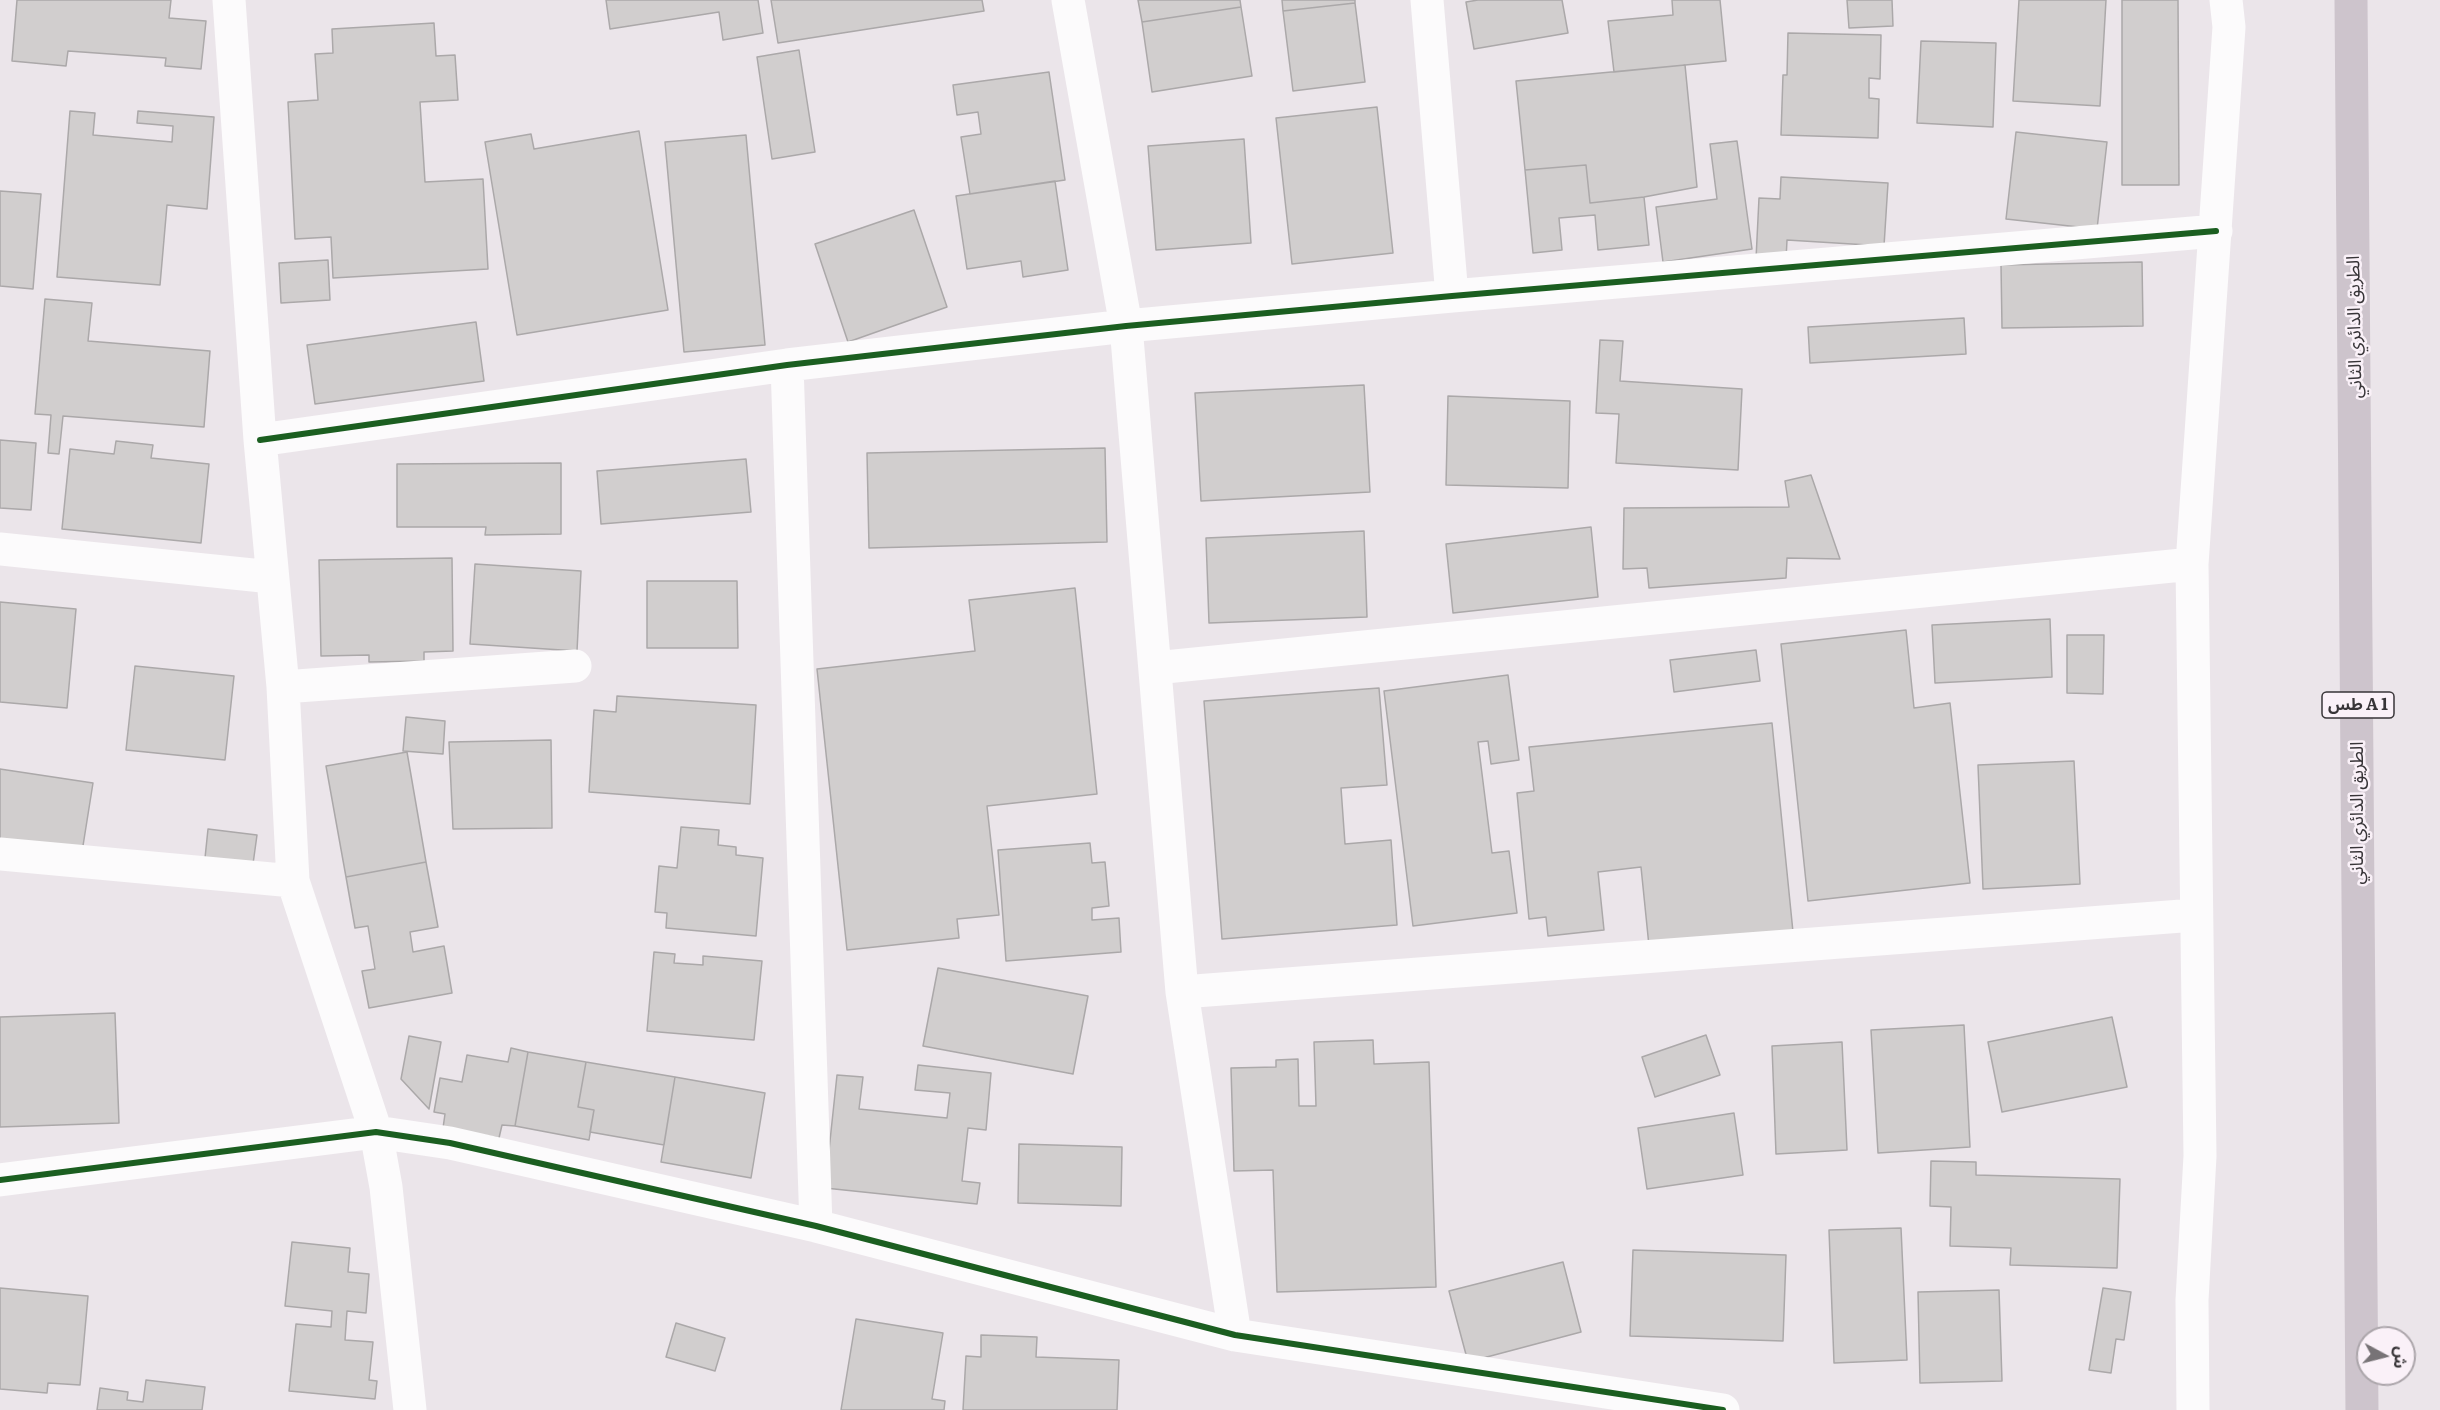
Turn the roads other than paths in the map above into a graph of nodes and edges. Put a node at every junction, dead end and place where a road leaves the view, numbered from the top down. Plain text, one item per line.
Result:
1 (229, 0) edge
2 (1068, 0) edge
3 (1427, 0) edge
4 (2226, 0) edge
5 (2351, 0) edge
6 (2216, 231) junction
7 (1452, 296) junction
8 (1126, 326) junction
9 (787, 365) junction
10 (260, 440) junction
11 (0, 549) edge
12 (2192, 564) junction
13 (272, 577) junction
14 (575, 666) dead end
15 (1155, 668) junction
16 (283, 687) junction
17 (0, 854) edge
18 (293, 881) junction
19 (2196, 915) junction
20 (1182, 992) junction
21 (376, 1132) junction
22 (0, 1180) edge
23 (816, 1226) junction
24 (1235, 1335) junction
25 (410, 1410) edge
26 (1723, 1410) edge
27 (2193, 1410) edge
28 (2362, 1410) edge

1 - 10 street
2 - 8 street
3 - 7 street
4 - 6 street
5 - 28 highway, الطريق الدائري الثاني / طس A 1
6 - 7 street
6 - 12 street
7 - 8 street
8 - 9 street
8 - 15 street
9 - 10 street
9 - 23 street
10 - 13 street
11 - 13 street
12 - 15 street
12 - 19 street
13 - 16 street
14 - 16 street
15 - 20 street
16 - 18 street
17 - 18 street
18 - 21 street
19 - 20 street
19 - 27 street
20 - 24 street
21 - 22 street
21 - 23 street
21 - 25 street
23 - 24 street
24 - 26 street

